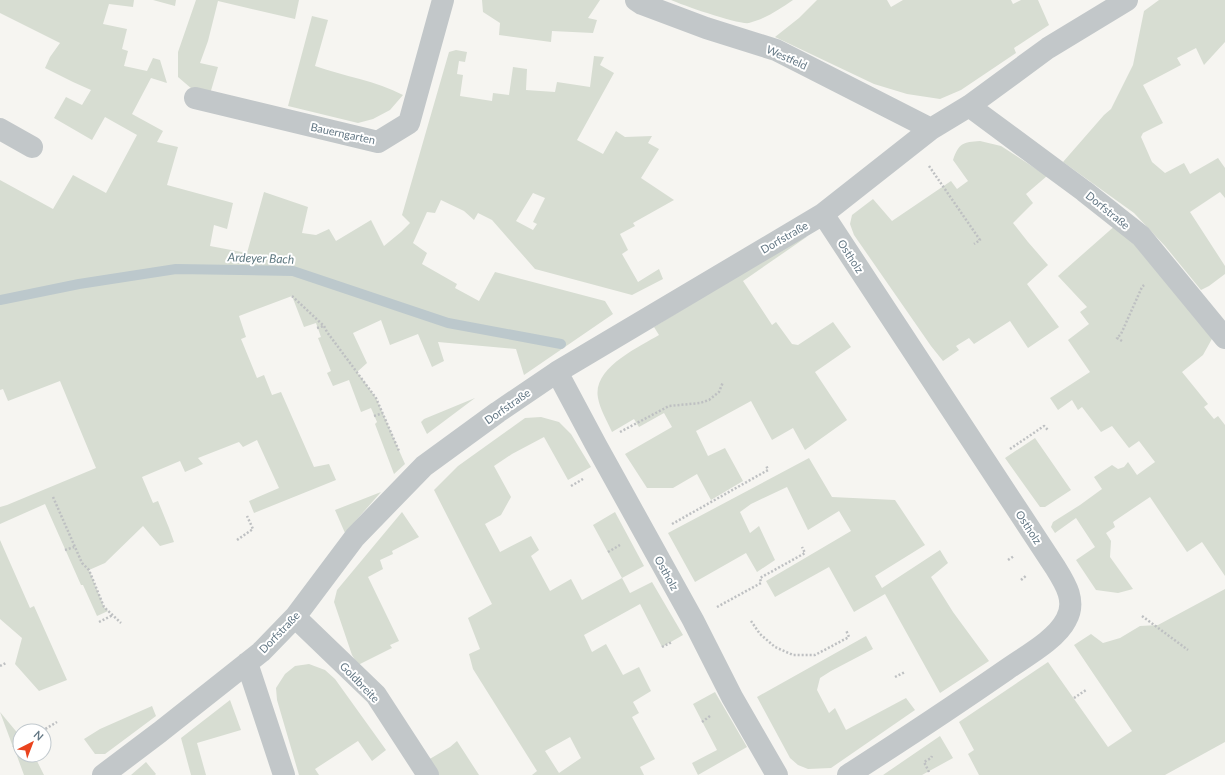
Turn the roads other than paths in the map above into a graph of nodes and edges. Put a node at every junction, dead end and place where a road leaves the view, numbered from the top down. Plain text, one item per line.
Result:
1 (443, 0) edge
2 (636, 0) edge
3 (1126, 0) edge
4 (195, 98) dead end
5 (969, 106) junction
6 (0, 129) edge
7 (931, 129) junction
8 (32, 147) dead end
9 (823, 214) junction
10 (1225, 338) edge
11 (557, 372) junction
12 (295, 617) junction
13 (247, 663) junction
14 (103, 775) edge
15 (284, 775) edge
16 (428, 775) edge
17 (777, 775) edge
18 (848, 775) edge

1 - 4 street, Bauerngarten
2 - 7 street, Westfeld
3 - 5 street, Dorfstraße
5 - 7 street, Dorfstraße
5 - 10 street, Dorfstraße
6 - 8 street
7 - 9 street, Dorfstraße
9 - 11 street, Dorfstraße
9 - 18 street, Ostholz
11 - 12 street, Dorfstraße
11 - 17 street, Ostholz
12 - 13 street, Dorfstraße
12 - 16 street, Goldbreite
13 - 14 street, Dorfstraße
13 - 15 street

